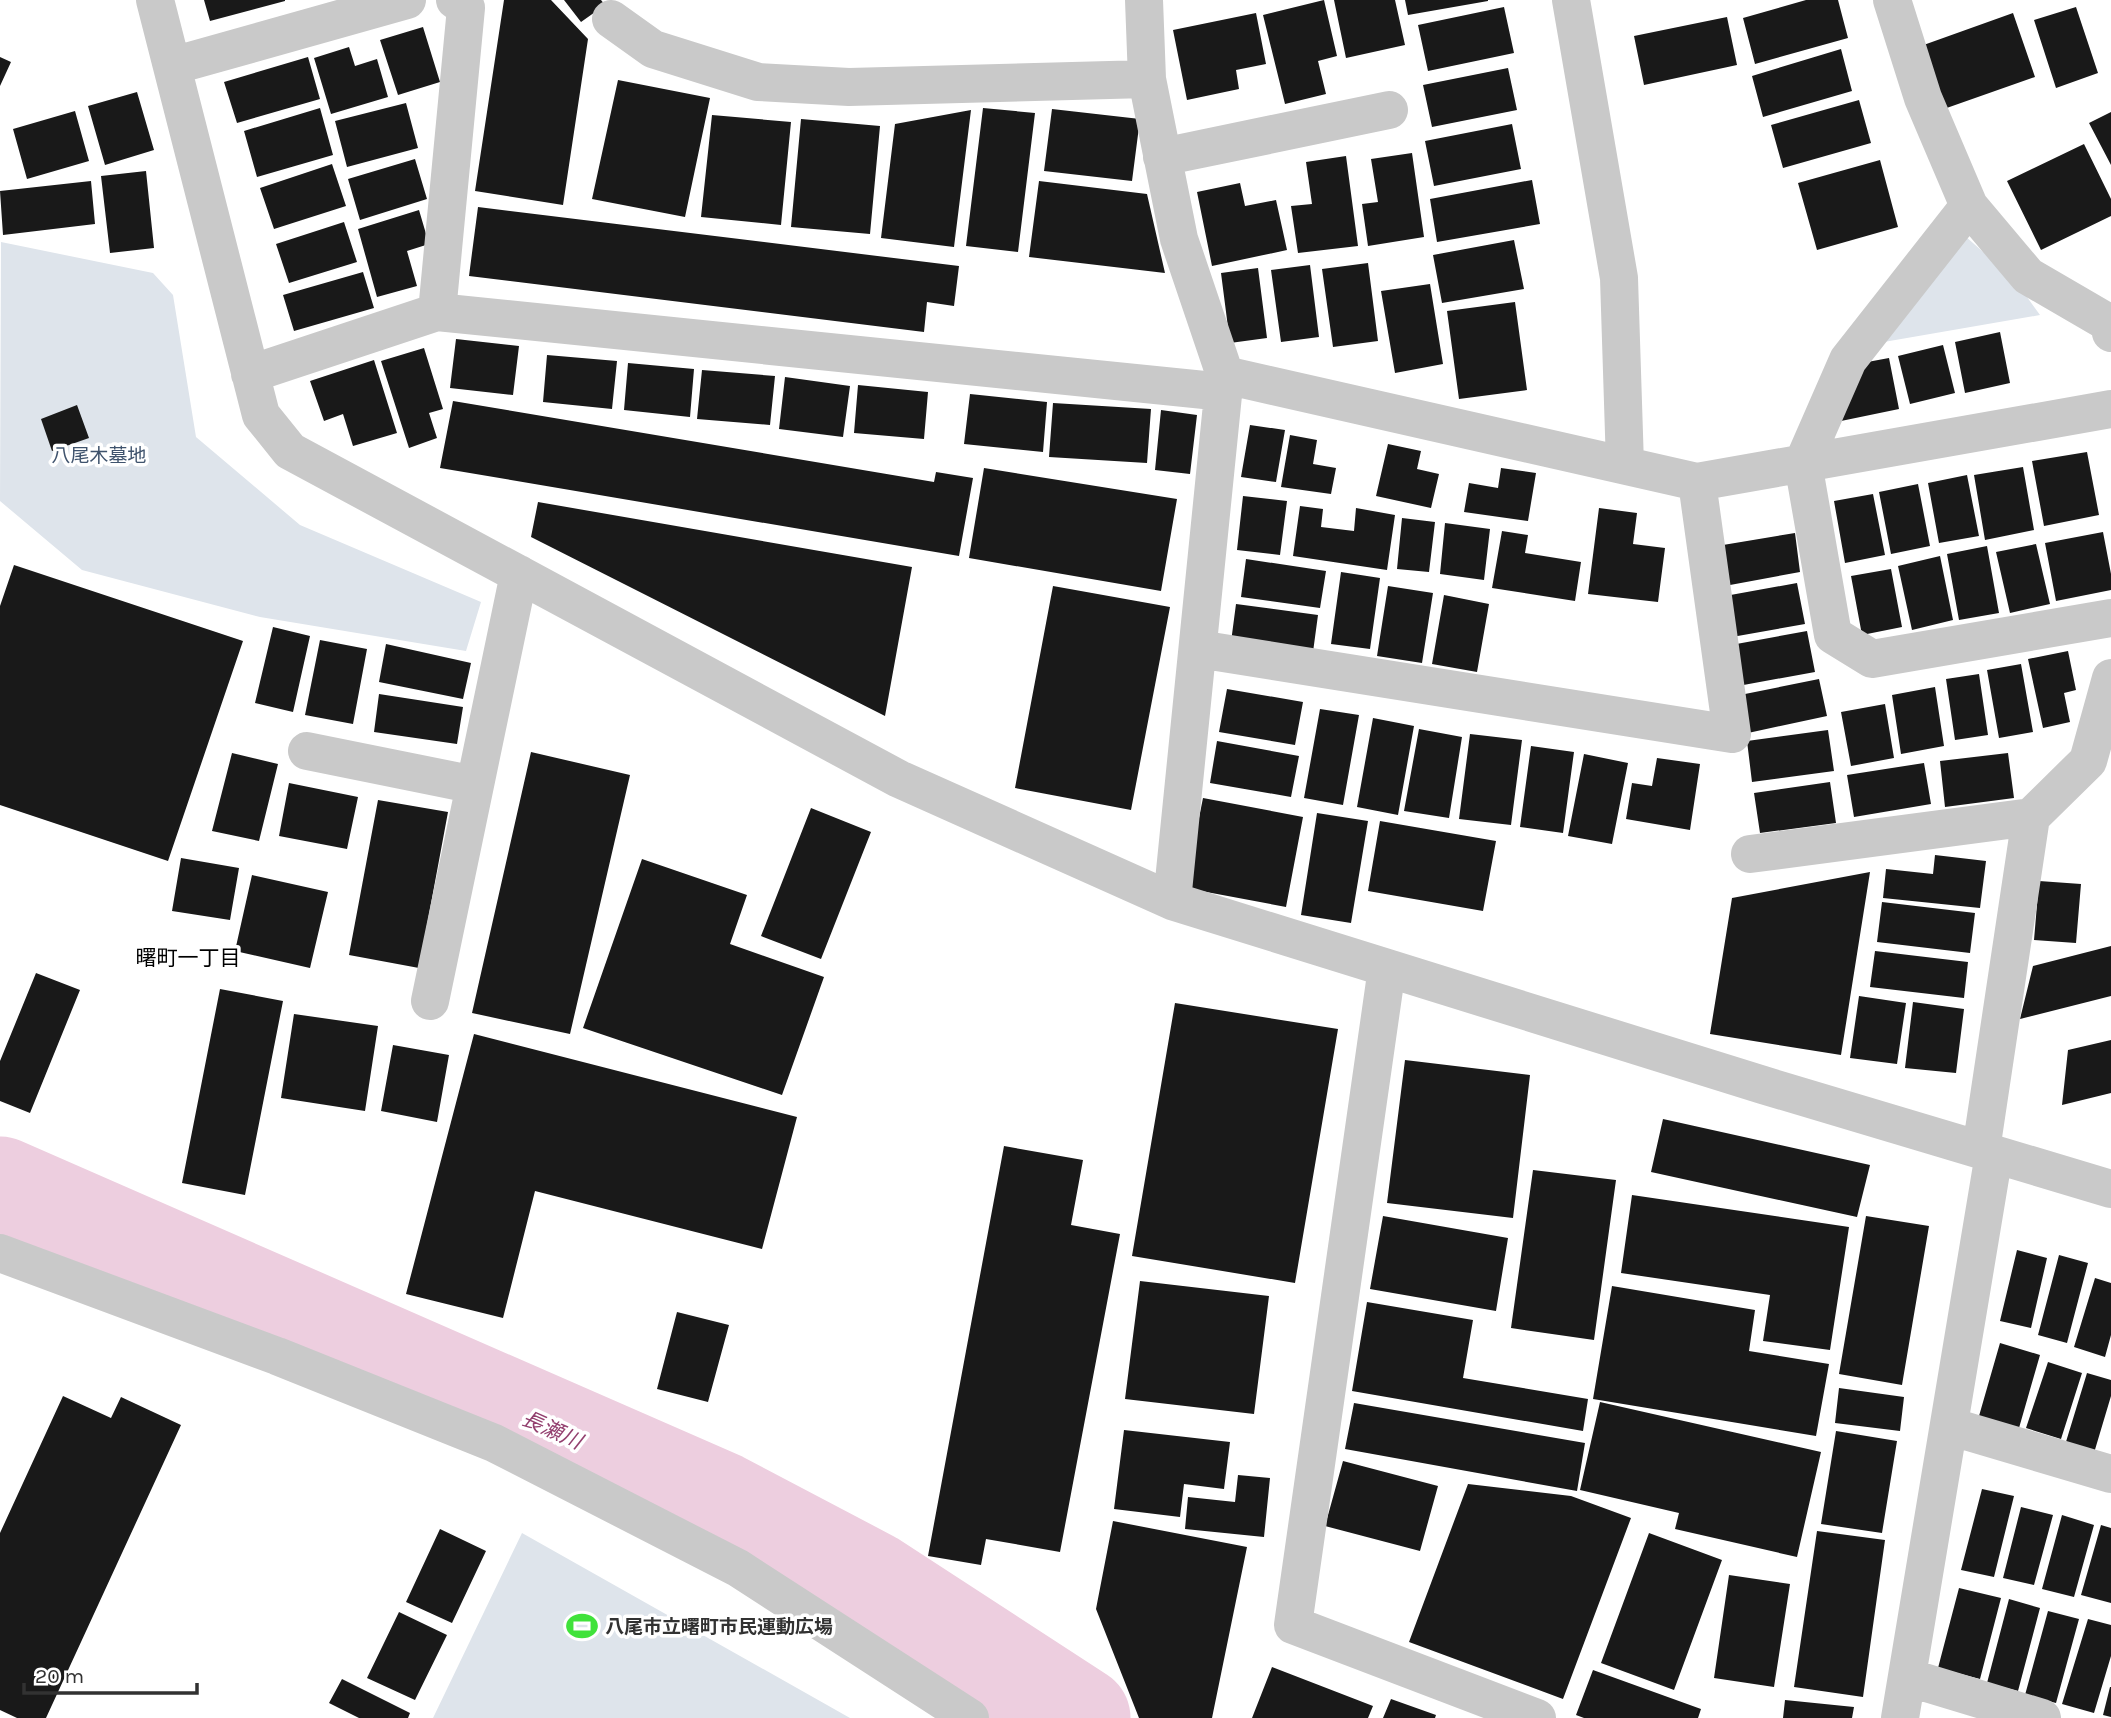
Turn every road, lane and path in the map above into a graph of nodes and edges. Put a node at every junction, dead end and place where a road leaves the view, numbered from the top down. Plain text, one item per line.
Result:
1 (155, 0) edge
2 (407, 0) edge
3 (455, 0) edge
4 (1144, 0) edge
5 (1571, 0) edge
6 (1892, 0) edge
7 (611, 19) dead end
8 (172, 66) junction
9 (1147, 79) junction
10 (1389, 110) dead end
11 (1162, 157) junction
12 (1969, 206) junction
13 (437, 312) junction
14 (2111, 333) edge
15 (250, 374) junction
16 (1225, 383) junction
17 (2111, 409) edge
18 (1803, 463) junction
19 (1625, 465) junction
20 (1697, 482) junction
21 (519, 574) junction
22 (2111, 618) edge
23 (1198, 649) junction
24 (2111, 678) edge
25 (307, 751) dead end
26 (475, 785) junction
27 (2031, 817) junction
28 (1750, 854) dead end
29 (1172, 901) junction
30 (1387, 968) junction
31 (430, 1002) dead end
32 (1988, 1152) junction
33 (2111, 1189) edge
34 (0, 1253) edge
35 (1948, 1426) junction
36 (2111, 1474) edge
37 (1907, 1677) junction
38 (970, 1718) edge
39 (1537, 1718) edge
40 (1900, 1718) edge
41 (2042, 1718) edge

1 - 8 street
2 - 8 street
3 - 13 street
4 - 9 street
5 - 19 street
6 - 12 street
7 - 9 street
8 - 15 street
9 - 11 street
10 - 11 street
11 - 16 street
12 - 14 street
12 - 18 street
13 - 15 street
13 - 16 street
15 - 21 street
16 - 19 street
16 - 23 street
17 - 18 street
18 - 20 street
18 - 22 street
19 - 20 street
20 - 23 street
21 - 26 street
21 - 29 street
23 - 29 street
24 - 27 street
25 - 26 street
26 - 31 street
27 - 28 street
27 - 32 street
29 - 30 street
30 - 32 street
30 - 39 street
32 - 33 street
32 - 35 street
34 - 38 street
35 - 36 street
35 - 37 street
37 - 40 street
37 - 41 street

